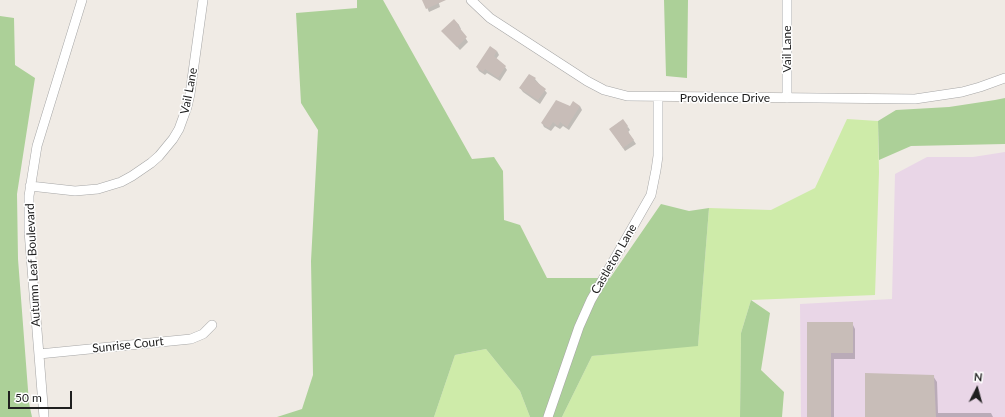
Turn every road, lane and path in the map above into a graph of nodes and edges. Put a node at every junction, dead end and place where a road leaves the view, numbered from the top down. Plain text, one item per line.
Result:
1 (82, 0) edge
2 (202, 0) edge
3 (471, 0) edge
4 (787, 0) edge
5 (1005, 78) edge
6 (658, 97) junction
7 (787, 98) junction
8 (30, 186) junction
9 (212, 325) dead end
10 (39, 354) junction
11 (44, 417) edge
12 (548, 417) edge

1 - 8 street, Autumn Leaf Boulevard
2 - 8 street, Vail Lane
3 - 6 street, Providence Drive
4 - 7 street, Vail Lane
5 - 7 street, Providence Drive
6 - 7 street, Providence Drive
6 - 12 street, Castleton Lane
8 - 10 street, Autumn Leaf Boulevard
9 - 10 street, Sunrise Court
10 - 11 street, Autumn Leaf Boulevard

